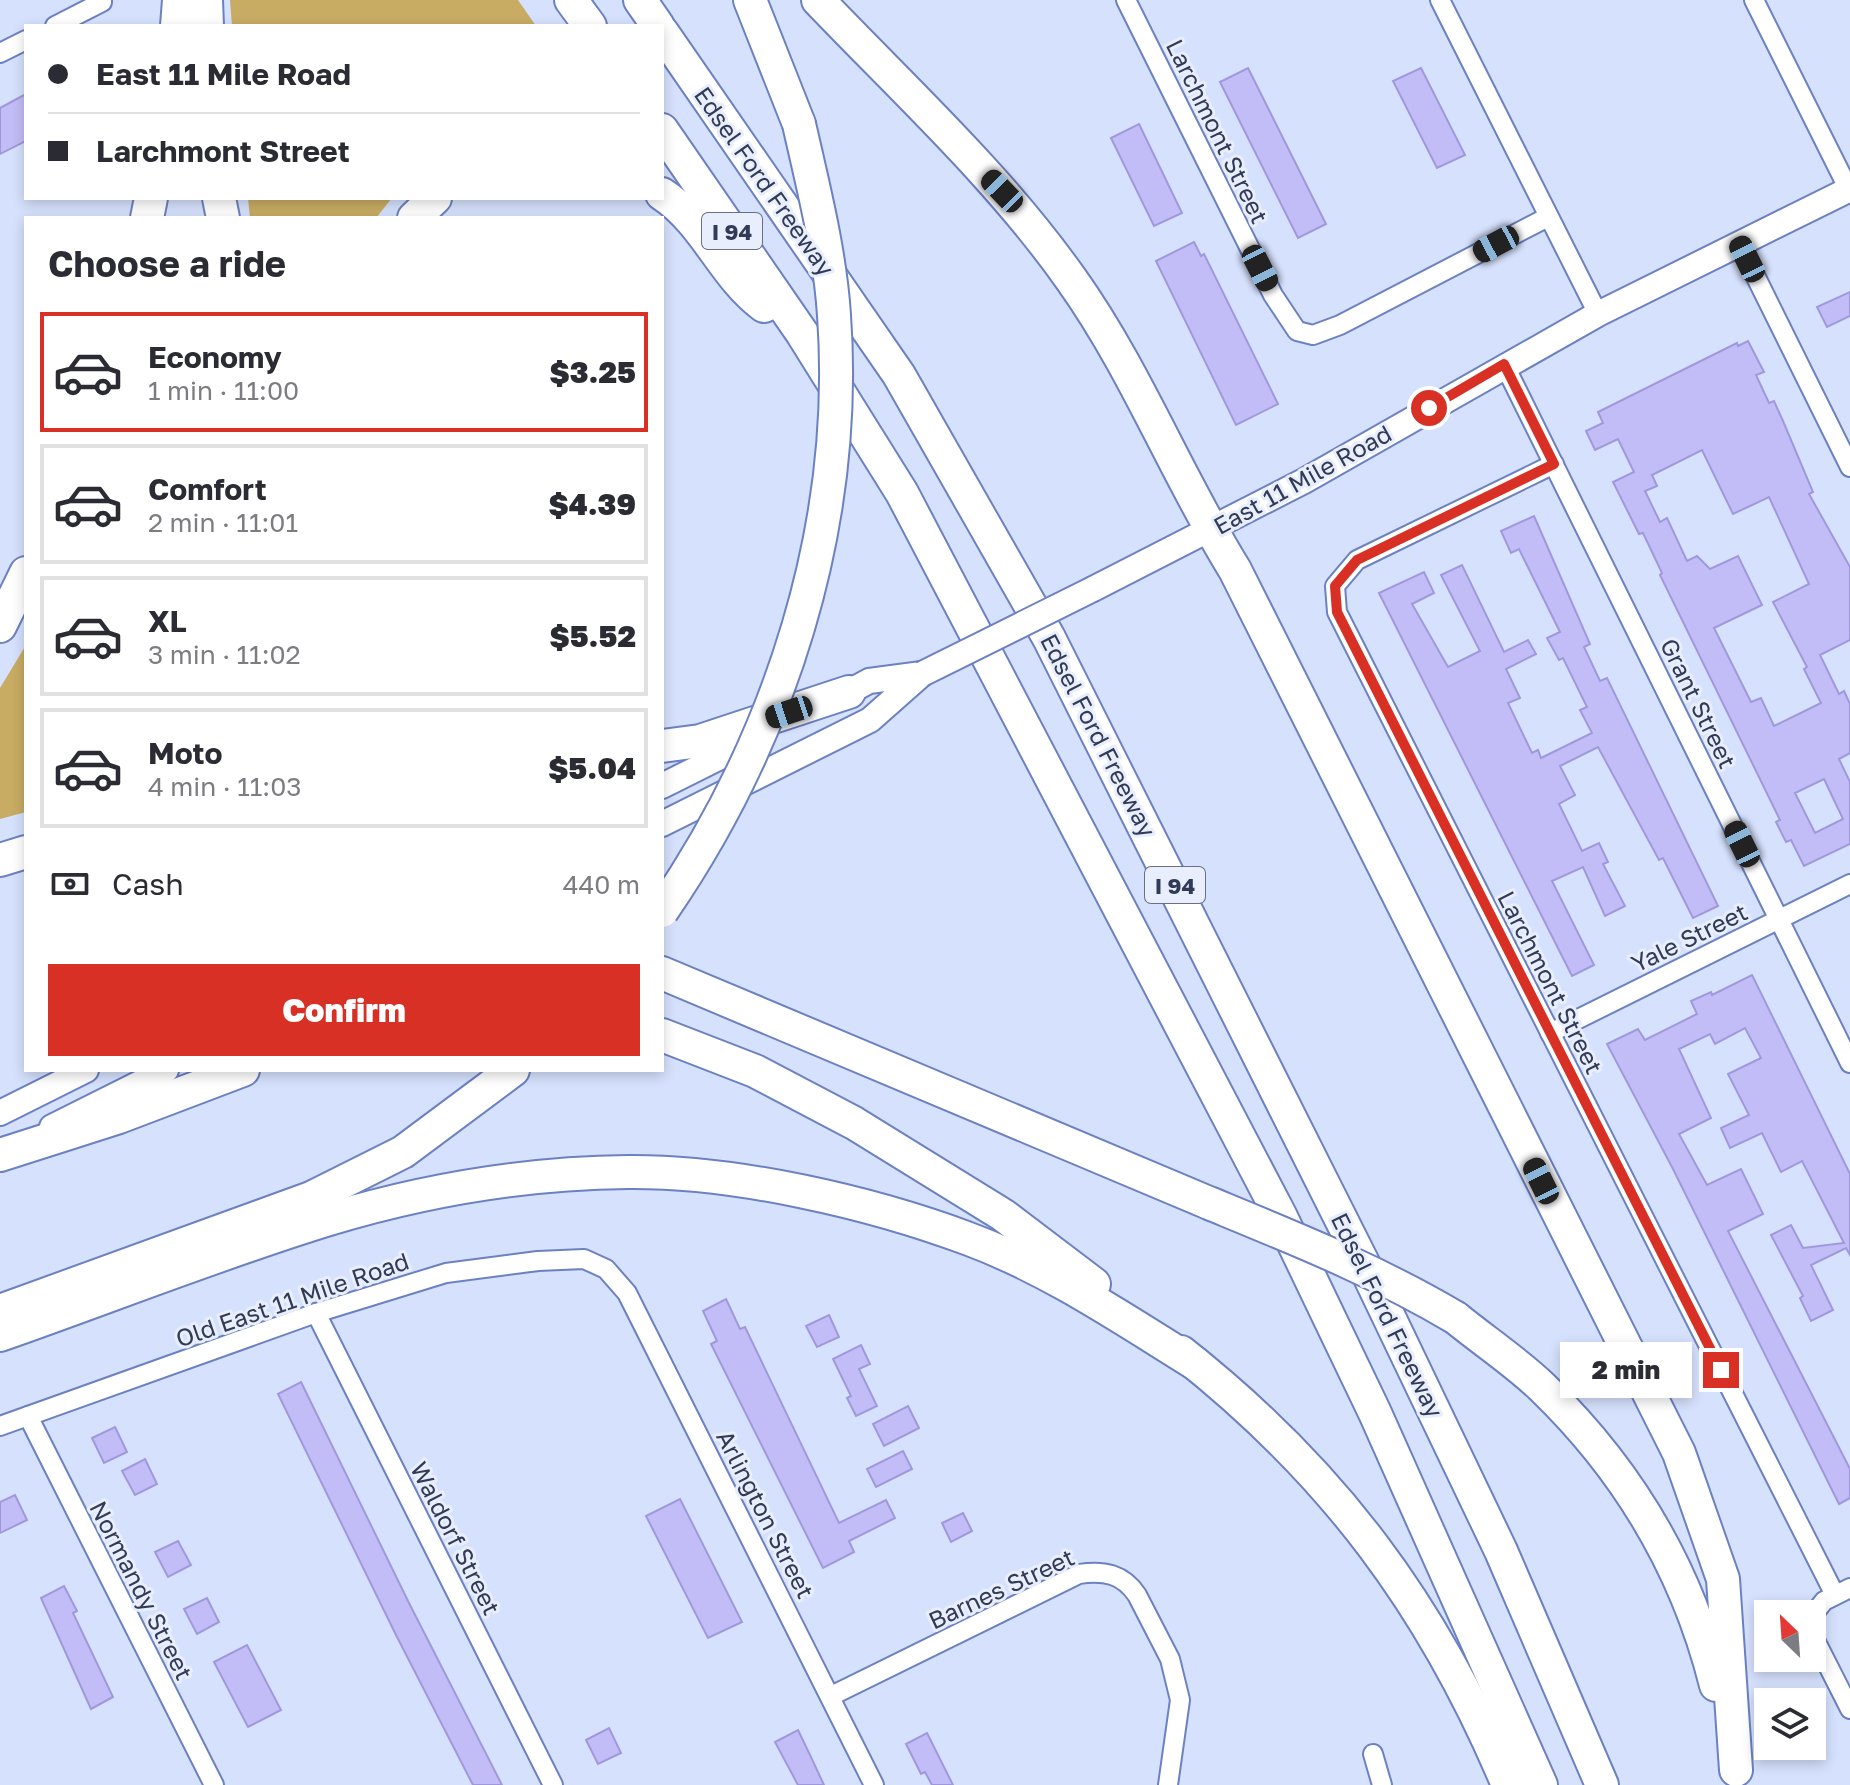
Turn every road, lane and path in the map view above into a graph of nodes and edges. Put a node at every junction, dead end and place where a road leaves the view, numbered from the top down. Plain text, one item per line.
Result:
1 (179, 0) edge
2 (206, 0) edge
3 (571, 0) edge
4 (640, 0) edge
5 (750, 0) edge
6 (818, 0) edge
7 (1126, 0) edge
8 (1440, 0) edge
9 (1754, 0) edge
10 (102, 2) dead end
11 (59, 24) edge
12 (177, 24) edge
13 (207, 24) edge
14 (589, 24) edge
15 (657, 24) edge
16 (664, 35) edge
17 (24, 41) edge
18 (0, 53) edge
19 (664, 133) edge
20 (1849, 190) edge
21 (664, 196) edge
22 (433, 200) edge
23 (416, 216) edge
24 (1548, 217) junction
25 (1739, 243) junction
26 (1598, 314) junction
27 (802, 333) junction
28 (1504, 364) junction
29 (1554, 464) junction
30 (1850, 467) edge
31 (1210, 530) junction
32 (24, 577) edge
33 (0, 626) edge
34 (922, 674) junction
35 (849, 692) junction
36 (664, 746) edge
37 (664, 785) edge
38 (664, 823) edge
39 (24, 853) edge
40 (0, 860) edge
41 (1850, 884) edge
42 (664, 908) edge
43 (1779, 919) junction
44 (664, 974) edge
45 (1550, 1033) junction
46 (664, 1036) edge
47 (1850, 1063) edge
48 (82, 1072) edge
49 (162, 1072) edge
50 (238, 1072) edge
51 (510, 1072) edge
52 (0, 1113) edge
53 (0, 1154) edge
54 (606, 1269) joint
55 (0, 1311) edge
56 (316, 1313) junction
57 (0, 1335) edge
58 (1196, 1364) junction
59 (28, 1416) junction
60 (0, 1426) edge
61 (1842, 1591) edge
62 (1826, 1662) edge
63 (831, 1696) junction
64 (1850, 1709) edge
65 (1373, 1754) dead end
66 (1737, 1777) edge
67 (214, 1785) edge
68 (553, 1785) edge
69 (874, 1785) edge
70 (1168, 1785) edge
71 (1382, 1785) edge
72 (1508, 1785) edge
73 (1541, 1785) edge
74 (1602, 1785) edge

1 - 12 highway
2 - 13 highway
3 - 14 highway
4 - 15 highway
5 - 42 highway, bridge
6 - 31 highway
7 - 24 street, Larchmont Street
8 - 24 street
9 - 20 street
10 - 11 street
16 - 74 highway, Edsel Ford Freeway / I 94
17 - 18 street
19 - 27 highway, I 94
20 - 25 main road, East 11 Mile Road
21 - 27 highway
22 - 23 highway
24 - 26 street
25 - 26 main road, East 11 Mile Road
25 - 30 street
26 - 28 main road, East 11 Mile Road
27 - 73 highway, I 94
28 - 29 street, Grant Street
28 - 31 main road, East 11 Mile Road
29 - 43 street, Grant Street
29 - 45 street, Larchmont Street
31 - 34 main road, East 11 Mile Road, bridge
31 - 66 highway
32 - 33 highway
34 - 35 main road, East 11 Mile Road
34 - 38 main road, East 11 Mile Road
35 - 36 highway
35 - 37 main road, East 11 Mile Road
39 - 40 highway
41 - 43 street, Yale Street
43 - 45 street, Yale Street
43 - 47 street, Grant Street
44 - 66 highway, bridge
45 - 61 street, Larchmont Street
46 - 58 highway
48 - 52 main road
49 - 53 main road
50 - 53 highway
51 - 55 highway
54 - 56 street, Old East 11 Mile Road
54 - 63 street, Arlington Street
56 - 59 street, Old East 11 Mile Road
56 - 68 street, Waldorf Street
57 - 58 highway
58 - 72 highway
59 - 60 street, Old East 11 Mile Road
59 - 67 street, Normandy Street
62 - 64 street
63 - 69 street, Arlington Street
63 - 70 street, Barnes Street
65 - 71 street

